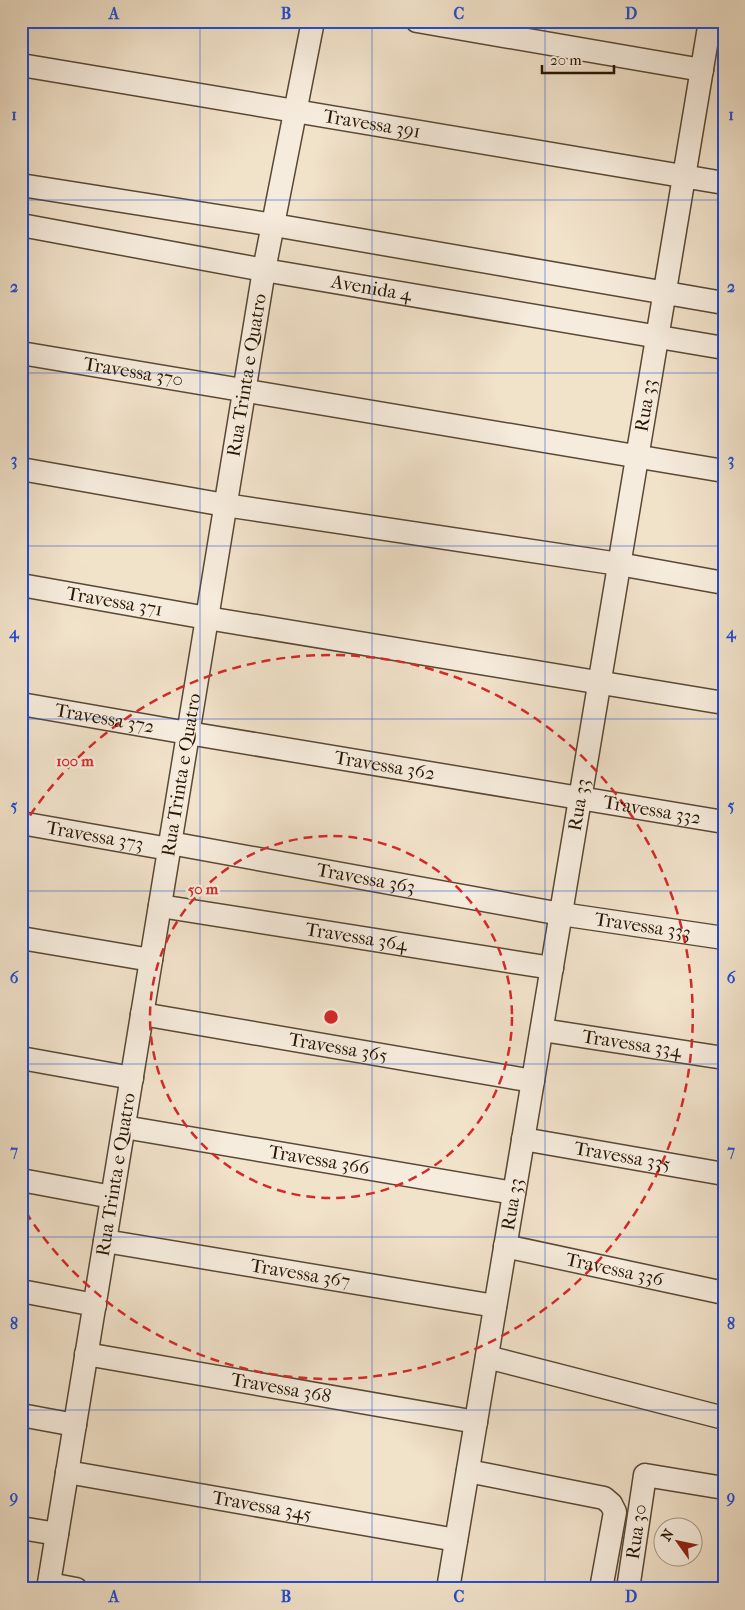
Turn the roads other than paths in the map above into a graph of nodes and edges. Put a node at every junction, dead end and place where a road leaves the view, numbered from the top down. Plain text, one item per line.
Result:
1 (313, 21) edge
2 (417, 21) edge
3 (710, 21) edge
4 (710, 59) edge
5 (21, 65) edge
6 (296, 112) junction
7 (684, 177) junction
8 (724, 183) edge
9 (21, 185) edge
10 (21, 225) edge
11 (274, 225) junction
12 (264, 270) junction
13 (665, 293) junction
14 (724, 303) edge
15 (658, 337) junction
16 (724, 348) edge
17 (21, 353) edge
18 (244, 391) junction
19 (638, 456) junction
20 (21, 469) edge
21 (724, 471) edge
22 (226, 505) junction
23 (619, 564) junction
24 (724, 583) edge
25 (21, 586) edge
26 (207, 618) junction
27 (599, 683) junction
28 (724, 703) edge
29 (21, 704) edge
30 (188, 734) junction
31 (580, 797) junction
32 (724, 822) edge
33 (21, 823) edge
34 (170, 846) junction
35 (160, 906) junction
36 (561, 914) junction
37 (21, 938) edge
38 (724, 938) edge
39 (151, 960) junction
40 (552, 968) junction
41 (142, 1014) junction
42 (542, 1030) junction
43 (21, 1058) edge
44 (724, 1058) edge
45 (132, 1078) junction
46 (533, 1081) junction
47 (124, 1127) junction
48 (523, 1139) junction
49 (724, 1174) edge
50 (21, 1180) edge
51 (514, 1193) junction
52 (112, 1197) junction
53 (105, 1242) junction
54 (505, 1246) junction
55 (21, 1292) edge
56 (724, 1293) edge
57 (94, 1305) junction
58 (495, 1306) junction
59 (86, 1354) junction
60 (487, 1357) junction
61 (21, 1415) edge
62 (724, 1418) edge
63 (476, 1422) junction
64 (74, 1425) junction
65 (468, 1471) junction
66 (67, 1472) junction
67 (724, 1488) edge
68 (21, 1528) edge
69 (57, 1534) junction
70 (456, 1540) junction
71 (48, 1586) edge
72 (76, 1589) edge
73 (448, 1589) edge
74 (601, 1589) edge
75 (628, 1589) edge

1 - 6 street, Rua Trinta e Quatro
2 - 4 street
3 - 4 street, Rua 33
4 - 7 street, Rua 33
5 - 6 street, Travessa 391
6 - 7 street, Travessa 391
6 - 11 street, Rua Trinta e Quatro
7 - 8 street, Travessa 391
7 - 13 street, Rua 33
9 - 11 street
10 - 12 street, Avenida 4
11 - 12 street, Rua Trinta e Quatro
11 - 13 street
12 - 15 street, Avenida 4
12 - 18 street, Rua Trinta e Quatro
13 - 14 street
13 - 15 street, Rua 33
15 - 16 street, Avenida 4
15 - 19 street, Rua 33
17 - 18 street, Travessa 370
18 - 19 street, Travessa 370
18 - 22 street, Rua Trinta e Quatro
19 - 21 street, Travessa 370
19 - 23 street, Rua 33
20 - 22 street
22 - 23 street
22 - 26 street, Rua Trinta e Quatro
23 - 24 street
23 - 27 street, Rua 33
25 - 26 street, Travessa 371
26 - 27 street, Travessa 371
26 - 30 street, Rua Trinta e Quatro
27 - 28 street, Travessa 371
27 - 31 street, Rua 33
29 - 30 street, Travessa 372
30 - 31 street, Travessa 362
30 - 34 street, Rua Trinta e Quatro
31 - 32 street, Travessa 332
31 - 36 street, Rua 33
33 - 34 street, Travessa 373
34 - 35 street, Rua Trinta e Quatro
34 - 36 street, Travessa 363
35 - 39 street, Rua Trinta e Quatro
35 - 40 street, Travessa 364
36 - 38 street, Travessa 333
36 - 40 street, Rua 33
37 - 39 street
39 - 41 street, Rua Trinta e Quatro
40 - 42 street, Rua 33
41 - 45 street, Rua Trinta e Quatro
41 - 46 street, Travessa 365
42 - 44 street, Travessa 334
42 - 46 street, Rua 33
43 - 45 street
45 - 47 street, Rua Trinta e Quatro
46 - 48 street, Rua 33
47 - 51 street, Travessa 366
47 - 52 street, Rua Trinta e Quatro
48 - 49 street, Travessa 335
48 - 51 street, Rua 33
50 - 52 street
51 - 54 street, Rua 33
52 - 53 street, Rua Trinta e Quatro
53 - 57 street, Rua Trinta e Quatro
53 - 58 street, Travessa 367
54 - 56 street, Travessa 336
54 - 58 street, Rua 33
55 - 57 street
57 - 59 street, Rua Trinta e Quatro
58 - 60 street, Rua 33
59 - 63 street, Travessa 368
59 - 64 street, Rua Trinta e Quatro
60 - 62 street
60 - 63 street, Rua 33
61 - 64 street
63 - 65 street, Rua 33
64 - 66 street, Rua Trinta e Quatro
65 - 70 street, Rua 33
65 - 74 street
66 - 69 street, Rua Trinta e Quatro
66 - 70 street, Travessa 345
67 - 75 street, Rua 30
68 - 69 street
69 - 71 street, Rua Trinta e Quatro
70 - 73 street, Rua 33
71 - 72 street

